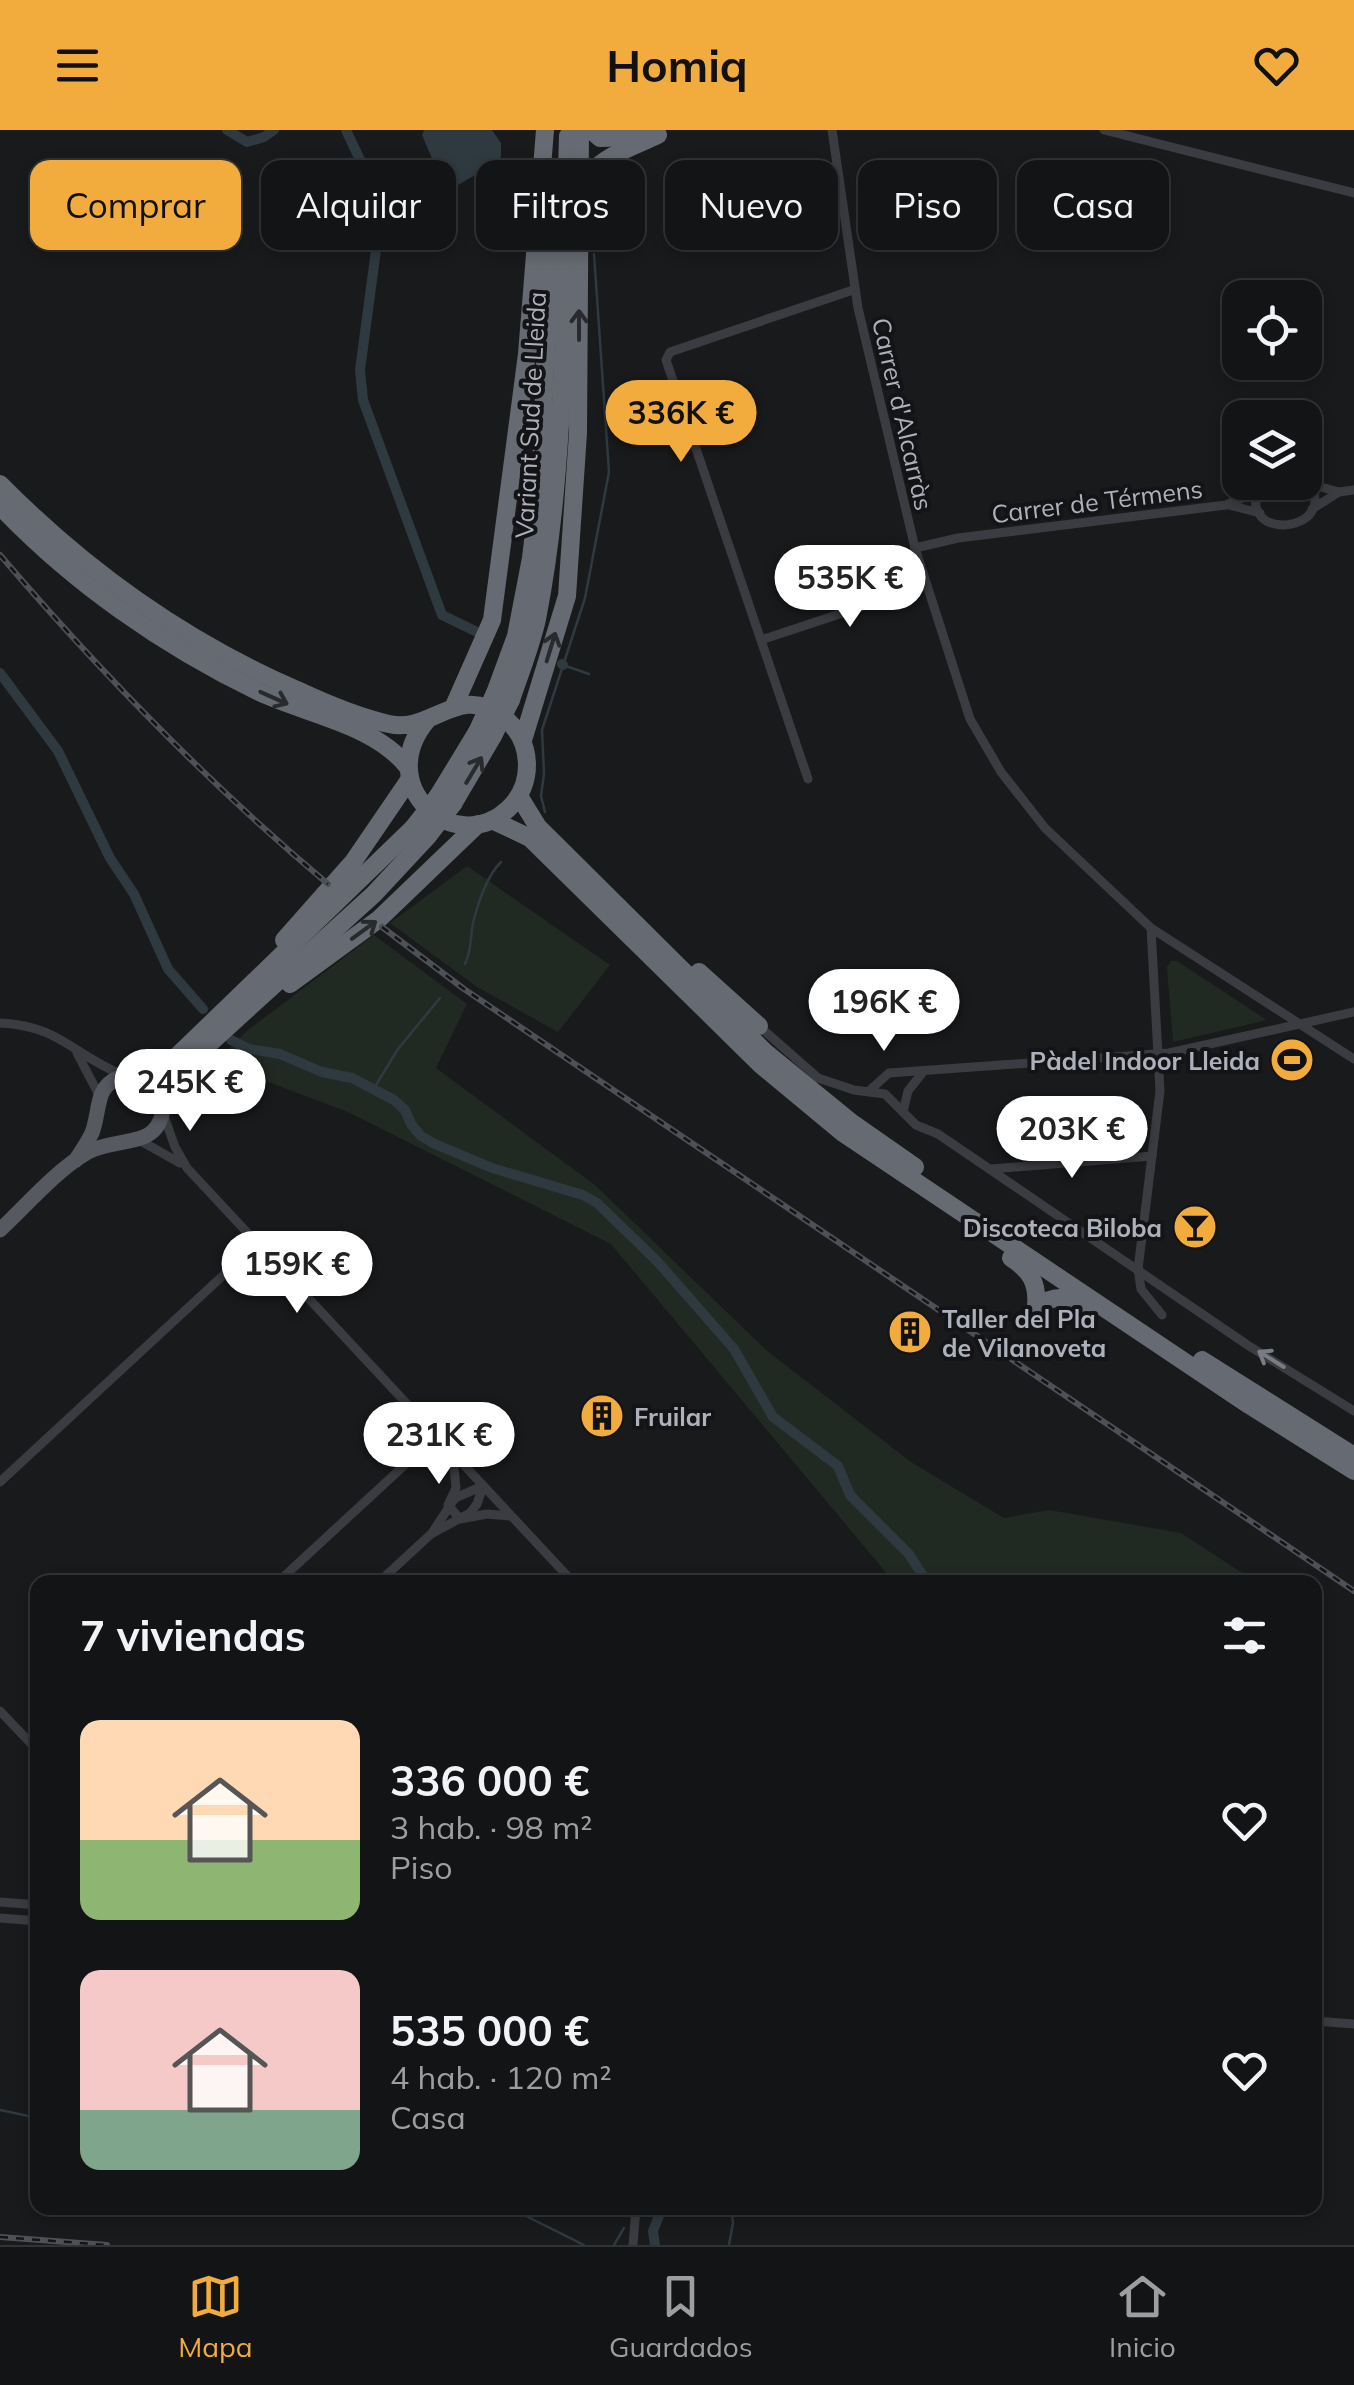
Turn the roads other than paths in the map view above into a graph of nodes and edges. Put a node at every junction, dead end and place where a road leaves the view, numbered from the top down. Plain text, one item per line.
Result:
1 (545, 130) edge
2 (553, 130) edge
3 (568, 130) edge
4 (580, 130) edge
5 (591, 130) edge
6 (832, 130) edge
7 (1104, 130) edge
8 (664, 132) edge
9 (580, 160) edge
10 (611, 160) edge
11 (1354, 194) edge
12 (580, 250) edge
13 (854, 290) junction
14 (0, 484) edge
15 (1322, 486) edge
16 (1354, 490) edge
17 (1338, 492) junction
18 (1235, 500) edge
19 (1260, 500) edge
20 (1313, 500) edge
21 (1226, 505) junction
22 (0, 506) edge
23 (1311, 510) junction
24 (1260, 513) junction
25 (915, 548) junction
26 (927, 585) junction
27 (761, 640) junction
28 (503, 697) junction
29 (454, 706) junction
30 (428, 719) junction
31 (522, 740) junction
32 (408, 773) junction
33 (808, 779) dead end
34 (519, 796) junction
35 (485, 822) junction
36 (420, 832) junction
37 (597, 883) junction
38 (1151, 928) junction
39 (1354, 1012) edge
40 (222, 1021) junction
41 (0, 1023) edge
42 (1298, 1024) junction
43 (760, 1026) joint
44 (70, 1043) junction
45 (1160, 1054) junction
46 (1354, 1060) edge
47 (923, 1072) junction
48 (135, 1076) junction
49 (870, 1090) junction
50 (100, 1104) junction
51 (163, 1108) junction
52 (903, 1112) junction
53 (133, 1140) junction
54 (1152, 1156) junction
55 (74, 1161) junction
56 (187, 1168) junction
57 (991, 1170) junction
58 (972, 1219) junction
59 (0, 1230) edge
60 (258, 1244) junction
61 (1138, 1269) junction
62 (1162, 1315) dead end
63 (1133, 1327) junction
64 (1354, 1411) edge
65 (435, 1437) junction
66 (453, 1456) junction
67 (1354, 1456) edge
68 (1354, 1471) edge
69 (0, 1482) edge
70 (482, 1486) junction
71 (448, 1506) junction
72 (510, 1516) junction
73 (460, 1519) junction
74 (431, 1534) junction
75 (286, 1575) edge
76 (387, 1575) edge
77 (564, 1575) edge
78 (0, 1712) edge
79 (30, 1742) edge
80 (0, 1902) edge
81 (30, 1904) edge
82 (0, 1918) edge
83 (30, 1920) edge
84 (1322, 2022) edge
85 (1354, 2024) edge
86 (635, 2215) edge
87 (633, 2245) edge

1 - 29 highway
2 - 28 highway, Variant Sud de Lleida
3 - 28 highway, Variant Sud de Lleida
4 - 9 highway
5 - 8 highway
6 - 13 street, Carrer d'Alcarràs
7 - 11 street
8 - 10 highway
31 -> 12 highway
13 - 25 street, Carrer d'Alcarràs
13 - 27 street
14 - 30 highway
15 - 17 street
16 - 17 street
17 - 23 street
18 - 21 street, Carrer de Térmens
19 - 24 street
20 - 23 street
21 - 24 street, Carrer de Térmens
21 - 25 street, Carrer de Térmens
22 -> 32 highway
23 - 24 street, Carrer de Térmens
25 - 26 street, Carrer d'Alcarràs
26 - 27 street
26 - 38 street, Carrer d'Alcarràs
27 - 33 street
28 - 36 highway, Variant Sud de Lleida, bridge
29 - 30 highway
29 - 31 highway
30 - 32 highway
31 - 34 highway
32 - 35 highway
32 - 40 highway
34 - 35 highway
34 - 37 highway
40 -> 35 highway
35 - 58 highway
36 - 40 highway
36 - 40 highway
37 - 43 highway
37 - 67 highway
38 - 42 street, Carrer d'Alcarràs
38 - 45 street
39 - 42 street
40 - 48 highway
40 - 51 highway
41 - 44 street
42 - 45 street
42 - 46 street, Carrer d'Alcarràs
43 - 49 street
44 - 48 street
44 - 50 street
45 - 47 street
45 - 54 street
47 - 49 street
47 - 52 street
48 - 50 main road
48 - 51 main road
49 - 52 street
50 - 53 main road
50 - 55 main road
51 - 53 main road
51 - 56 street
52 - 57 street
53 - 55 main road
53 - 56 street
54 - 57 street
54 - 61 street
55 - 59 main road
56 - 60 street
57 - 61 street
58 - 63 highway
58 - 63 highway
60 - 65 street
60 - 69 street
61 - 62 street
64 -> 61 street
63 - 68 highway
65 - 66 street
65 - 75 street
66 - 70 street
66 - 71 street
70 - 71 street
70 - 72 street
70 - 73 street
71 - 73 street
71 - 74 street
72 - 73 street
72 - 77 street
73 - 74 street
74 - 76 street
78 - 79 street
80 - 81 street
82 - 83 street
84 - 85 street
86 - 87 street

